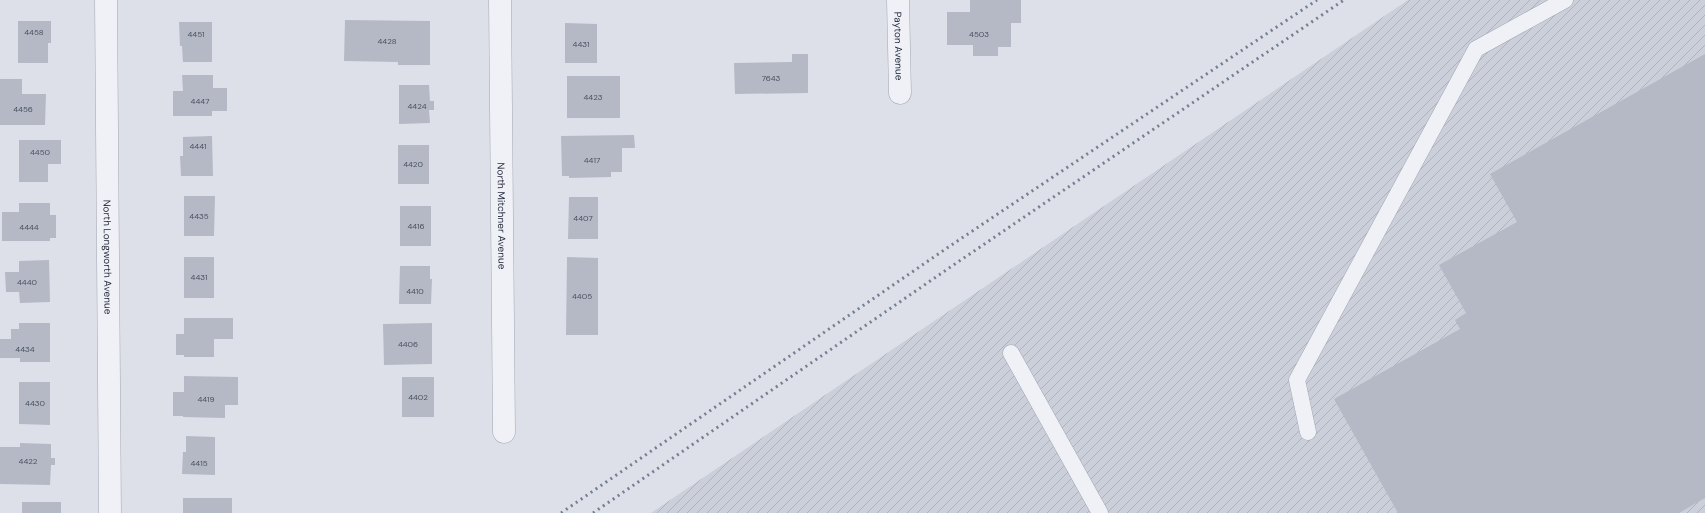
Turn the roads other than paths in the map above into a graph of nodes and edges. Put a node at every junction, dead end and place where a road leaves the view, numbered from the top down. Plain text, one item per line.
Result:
1 (106, 0) edge
2 (500, 0) edge
3 (898, 0) edge
4 (1565, 0) edge
5 (900, 93) dead end
6 (1011, 353) dead end
7 (504, 432) dead end
8 (1308, 432) dead end
9 (110, 513) edge
10 (1100, 513) edge

1 - 9 street, North Longworth Avenue
2 - 7 street, North Mitchner Avenue
3 - 5 street, Payton Avenue
4 - 8 lane
6 - 10 lane

